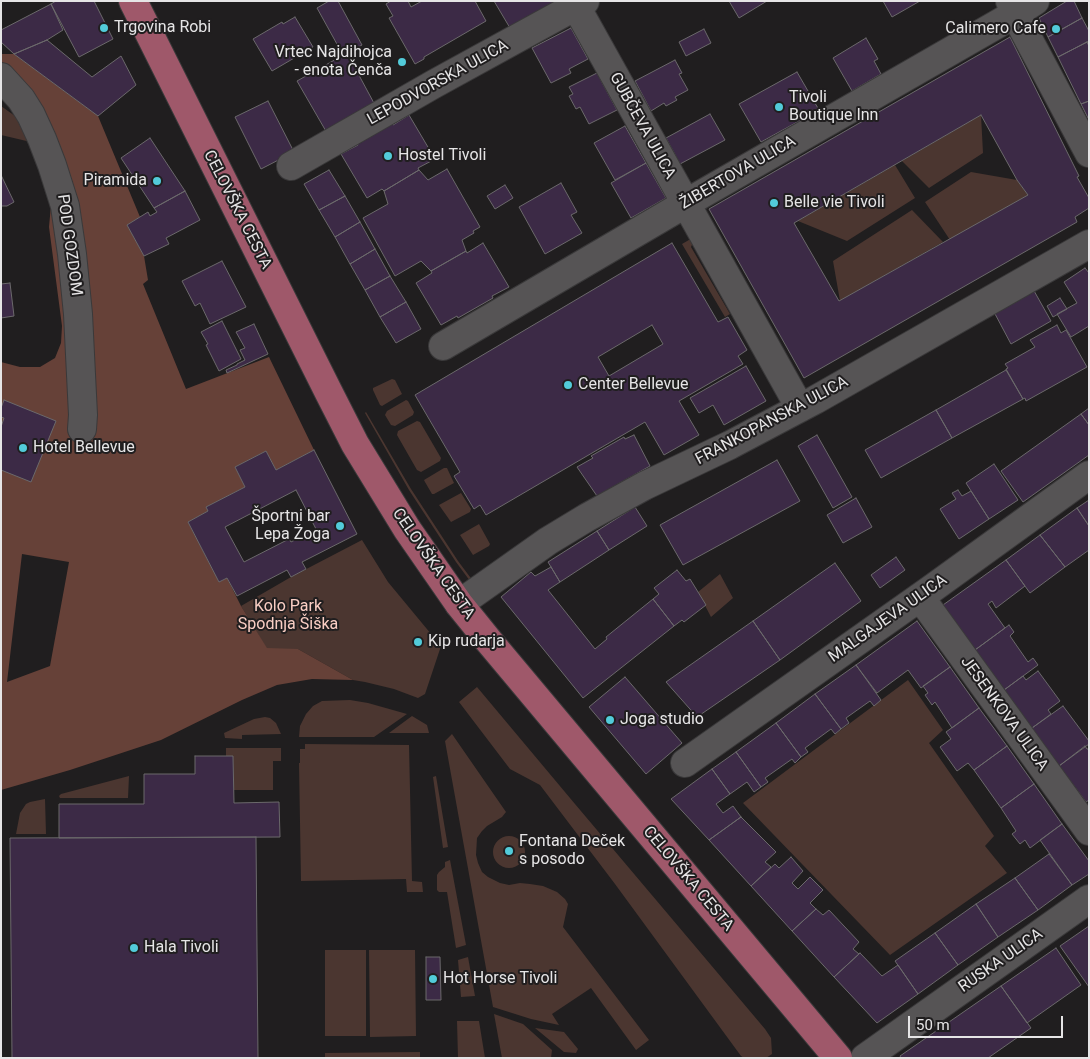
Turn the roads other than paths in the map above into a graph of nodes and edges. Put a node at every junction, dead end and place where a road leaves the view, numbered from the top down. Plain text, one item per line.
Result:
1 (133, 1) edge
2 (578, 3) edge
3 (1020, 5) edge
4 (1, 77) edge
5 (1089, 154) edge
6 (290, 166) dead end
7 (685, 204) junction
8 (1089, 244) edge
9 (443, 346) dead end
10 (800, 408) junction
11 (82, 430) dead end
12 (1089, 475) edge
13 (920, 597) junction
14 (459, 604) junction
15 (685, 762) dead end
16 (1089, 831) edge
17 (1089, 899) edge
18 (838, 1058) edge
19 (865, 1058) edge

1 - 14 main road, CELOVŠKA CESTA
2 - 6 street, LEPODVORSKA ULICA
2 - 7 street, GUBČEVA ULICA
3 - 5 street
3 - 7 street, ŽIBERTOVA ULICA
4 - 11 street, POD GOZDOM
7 - 9 street, ŽIBERTOVA ULICA
7 - 10 street, GUBČEVA ULICA
8 - 10 street, FRANKOPANSKA ULICA
10 - 14 street, FRANKOPANSKA ULICA
12 - 13 street, MALGAJEVA ULICA
13 - 15 street, MALGAJEVA ULICA
13 - 16 street, JESENKOVA ULICA
14 - 18 main road, CELOVŠKA CESTA
17 - 19 street, RUSKA ULICA

